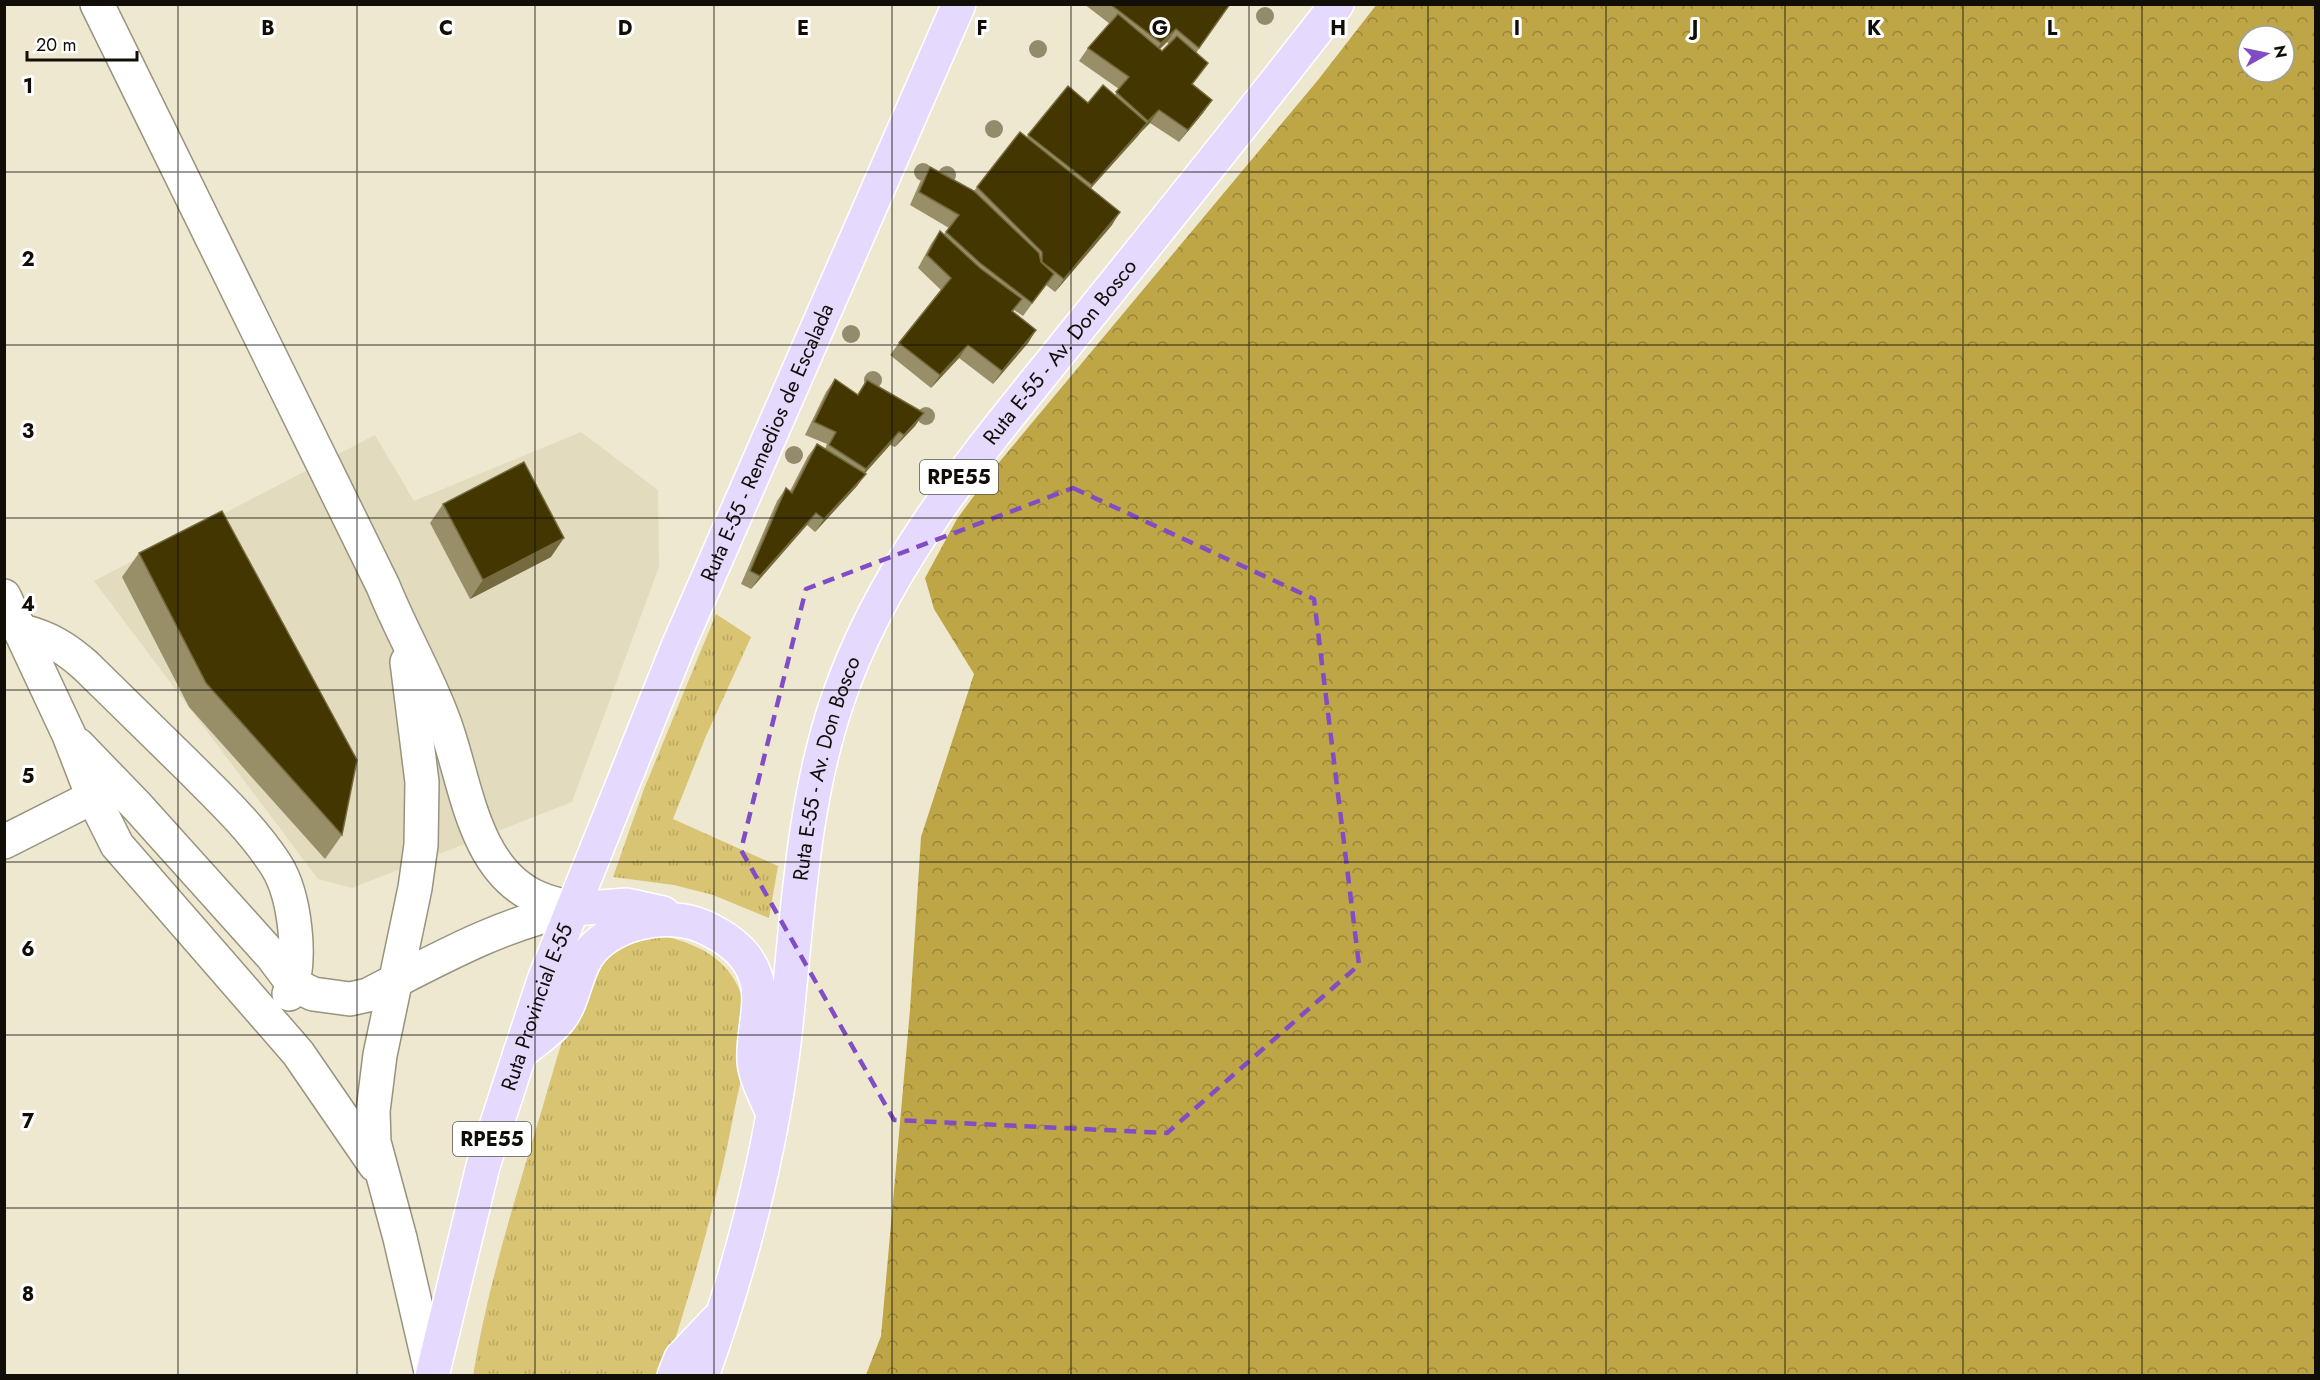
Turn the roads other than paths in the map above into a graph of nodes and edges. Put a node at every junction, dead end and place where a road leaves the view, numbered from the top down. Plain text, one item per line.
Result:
1 (97, 4) edge
2 (959, 4) edge
3 (1337, 4) edge
4 (4, 596) edge
5 (22, 631) junction
6 (403, 634) junction
7 (69, 735) junction
8 (93, 797) junction
9 (4, 842) edge
10 (578, 896) junction
11 (678, 919) junction
12 (394, 982) junction
13 (293, 984) junction
14 (274, 1026) junction
15 (518, 1054) junction
16 (772, 1114) junction
17 (381, 1176) junction
18 (724, 1312) junction
19 (432, 1376) edge
20 (674, 1376) edge
21 (702, 1376) edge

1 - 6 street
2 - 10 main road, Ruta E-55 - Remedios de Escalada / RPE55
3 - 16 main road, Ruta E-55 - Av. Don Bosco / RPE55
4 - 5 street
5 - 7 street
5 - 13 street
6 - 10 street
6 - 12 street
7 - 8 street
7 - 13 street
8 - 9 street
8 - 14 street
10 - 11 main road
10 - 12 street
10 - 15 main road, Ruta Provincial E-55 / RPE55
11 - 15 main road
11 - 16 main road
12 - 13 street
12 - 17 street
13 - 14 street
14 - 17 street
15 - 19 main road, Ruta Provincial E-55 / RPE55
16 - 18 main road, RPE55
17 - 19 street
18 - 20 main road
18 - 21 main road, RPE55

